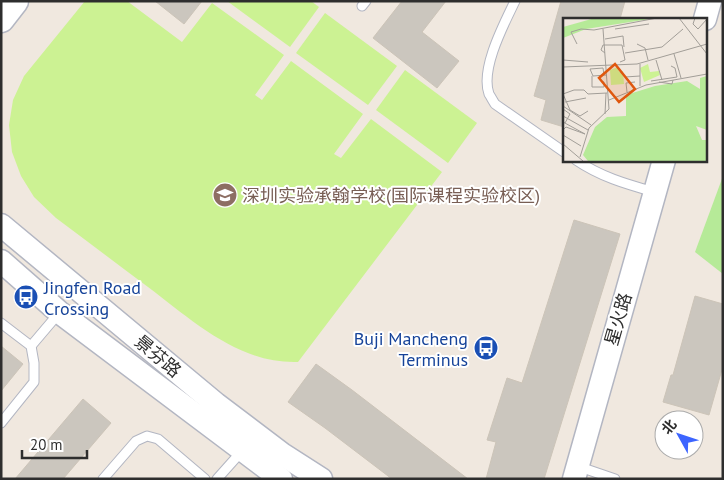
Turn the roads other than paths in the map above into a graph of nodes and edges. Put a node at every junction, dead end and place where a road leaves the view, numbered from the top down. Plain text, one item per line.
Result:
1 (15, 1) edge
2 (515, 1) edge
3 (710, 1) edge
4 (705, 18) edge
5 (1, 19) edge
6 (563, 151) edge
7 (577, 161) edge
8 (664, 161) edge
9 (655, 192) junction
10 (1, 225) edge
11 (1, 261) edge
12 (59, 312) junction
13 (1, 324) edge
14 (31, 346) junction
15 (1, 423) edge
16 (243, 450) junction
17 (575, 472) edge
18 (102, 479) edge
19 (205, 479) edge
20 (217, 479) edge
21 (281, 479) edge
22 (321, 479) edge
23 (615, 479) edge

1 - 5 main road
2 - 6 lane
3 - 4 street
7 - 9 lane
8 - 9 street, 星火路
9 - 17 street, 星火路
10 - 22 street, 景芬路
11 - 12 street, 景芬路
12 - 14 lane
12 - 16 street, 景芬路
13 - 14 lane
14 - 15 lane
16 - 20 lane
16 - 21 street, 景芬路
17 - 23 lane
18 - 19 lane

